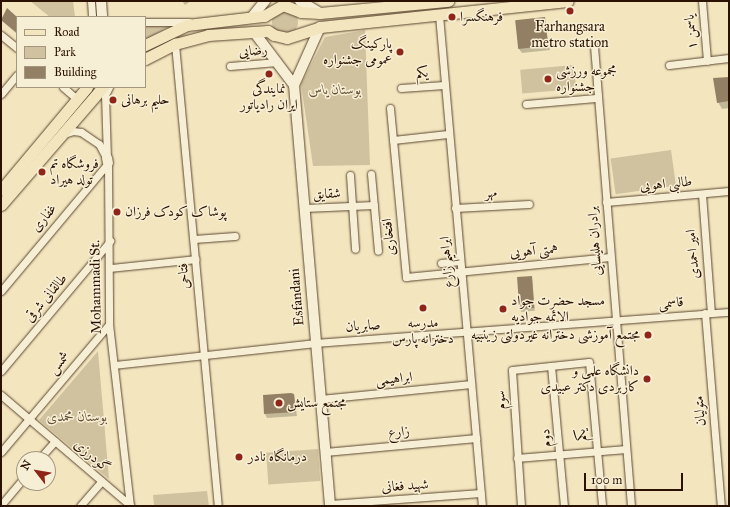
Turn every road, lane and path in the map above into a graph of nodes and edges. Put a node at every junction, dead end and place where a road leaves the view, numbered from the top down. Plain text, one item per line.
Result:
1 (90, 1) edge
2 (101, 1) edge
3 (265, 1) edge
4 (276, 1) edge
5 (568, 1) edge
6 (702, 1) edge
7 (438, 2) edge
8 (410, 5) junction
9 (300, 6) edge
10 (271, 12) junction
11 (433, 15) junction
12 (92, 16) edge
13 (102, 16) edge
14 (252, 17) junction
15 (407, 18) junction
16 (146, 22) edge
17 (201, 22) junction
18 (320, 28) junction
19 (254, 32) junction
20 (166, 33) junction
21 (1, 35) edge
22 (146, 44) edge
23 (146, 45) edge
24 (173, 45) junction
25 (594, 46) dead end
26 (16, 47) edge
27 (147, 58) edge
28 (729, 58) edge
29 (707, 61) junction
30 (277, 62) junction
31 (669, 65) dead end
32 (230, 66) dead end
33 (16, 76) edge
34 (294, 85) junction
35 (444, 85) junction
36 (64, 88) edge
37 (86, 88) edge
38 (102, 88) edge
39 (108, 88) edge
40 (401, 88) dead end
41 (1, 94) edge
42 (596, 98) junction
43 (77, 99) junction
44 (526, 104) dead end
45 (390, 108) dead end
46 (448, 134) junction
47 (60, 136) junction
48 (393, 140) junction
49 (108, 161) junction
50 (371, 174) dead end
51 (350, 175) dead end
52 (1, 190) edge
53 (729, 191) edge
54 (702, 194) junction
55 (606, 202) junction
56 (529, 204) dead end
57 (1, 205) edge
58 (374, 205) junction
59 (352, 206) junction
60 (304, 208) junction
61 (455, 208) junction
62 (234, 236) dead end
63 (194, 239) junction
64 (110, 241) junction
65 (355, 249) dead end
66 (378, 251) dead end
67 (610, 257) junction
68 (196, 259) junction
69 (460, 261) junction
70 (441, 263) dead end
71 (110, 268) junction
72 (461, 270) junction
73 (1, 291) edge
74 (708, 313) junction
75 (729, 314) edge
76 (615, 321) junction
77 (109, 324) junction
78 (466, 332) junction
79 (315, 343) junction
80 (204, 357) junction
81 (589, 362) joint
82 (114, 366) junction
83 (551, 366) junction
84 (1, 372) edge
85 (471, 384) junction
86 (1, 395) edge
87 (320, 399) junction
88 (28, 419) junction
89 (476, 438) junction
90 (54, 441) junction
91 (626, 449) junction
92 (46, 451) edge
93 (596, 451) junction
94 (1, 452) edge
95 (325, 452) junction
96 (561, 454) junction
97 (517, 458) junction
98 (102, 481) junction
99 (16, 487) edge
100 (481, 493) junction
101 (1, 505) edge
102 (130, 505) edge
103 (330, 505) edge
104 (80, 506) edge
105 (218, 506) edge
106 (482, 506) edge
107 (521, 506) edge
108 (564, 506) edge
109 (602, 506) edge
110 (631, 506) edge
111 (722, 506) edge

1 - 12 street
2 - 13 main road
3 - 14 main road
4 - 10 main road
5 - 11 main road
6 - 29 street, یاسمن ۱
7 - 8 main road
7 - 11 main road
8 - 9 main road
8 - 15 main road
9 - 10 main road
10 - 14 main road
11 - 15 main road
11 - 35 street, ابراهیم زارع
14 - 17 main road
15 - 18 main road
16 - 17 street
17 - 20 main road
18 - 19 main road
18 - 34 main road
19 - 24 main road
19 - 30 main road
20 - 22 main road
20 - 24 main road
21 - 26 street
23 - 27 main road
24 - 27 main road
24 - 63 street, فتاحی
25 - 42 street, برادران هلیسایی
28 - 29 street
29 - 31 street
30 - 32 street, رضایی
30 - 34 main road
33 - 41 street
34 - 60 main road, Esfandani
35 - 40 street, یکم
35 - 46 street, ابراهیم زارع
36 - 43 street
37 - 43 main road
38 - 47 main road
39 - 49 street, Mohammadi St.
42 - 44 street
42 - 55 street, برادران هلیسایی
43 - 52 main road
45 - 48 street, افتخاری
46 - 48 street
46 - 61 street, ابراهیم زارع
47 - 49 street
47 - 57 main road
48 - 72 street, افتخاری
49 - 64 street, Mohammadi St.
49 - 73 street, غفاری
50 - 58 street
51 - 59 street, شقایق
53 - 54 street, طالبی اهویی
54 - 55 street, طالبی اهویی
54 - 74 street, امیر احمدی
55 - 67 street, برادران هلیسایی
56 - 61 street, مهر
58 - 59 street, شقایق
58 - 66 street
59 - 60 street, شقایق
59 - 65 street, شقایق
60 - 79 main road, Esfandani
61 - 69 street, ابراهیم زارع
62 - 63 street
63 - 68 street, فتاحی
64 - 71 street, Mohammadi St.
64 - 84 street, طالقانی شرقی
67 - 72 street, همتی آهویی
67 - 76 street, برادران هلیسایی
68 - 71 street
68 - 80 street, فتاحی
69 - 70 street
69 - 72 street, ابراهیم زارع
71 - 77 street, Mohammadi St.
72 - 78 street, ابراهیم زارع
74 - 75 street, قاسمی
74 - 76 street, قاسمی
74 - 111 street, متولیان
76 - 78 street, صابریان
76 - 91 street, برادران هلیسایی
77 - 82 street, Mohammadi St.
77 - 88 street, شمس
78 - 79 street, صابریان
78 - 85 street, ابراهیم زارع
79 - 80 street, صابریان
79 - 87 main road, Esfandani
80 - 82 street, صابریان
80 - 105 street, فتاحی
81 - 83 street, سوم
81 - 93 street, یکم
82 - 102 street, Mohammadi St.
83 - 96 street, دوم
83 - 97 street, سوم
85 - 87 street, ابراهیمی
85 - 89 street, ابراهیم زارع
86 - 88 street, گودرزی
87 - 95 main road, Esfandani
88 - 90 street, گودرزی
88 - 94 street, شمس
89 - 95 street, زارع
89 - 100 street, ابراهیم زارع
90 - 92 street
90 - 98 street, گودرزی
91 - 93 street
91 - 110 street, برادران هلیسایی
93 - 96 street
93 - 109 street, یکم
95 - 103 main road, Esfandani
96 - 97 street
96 - 108 street, دوم
97 - 107 street, سوم
98 - 102 street, گودرزی
98 - 104 street
99 - 101 street
100 - 103 street, شهید فغانی
100 - 106 street, ابراهیم زارع

